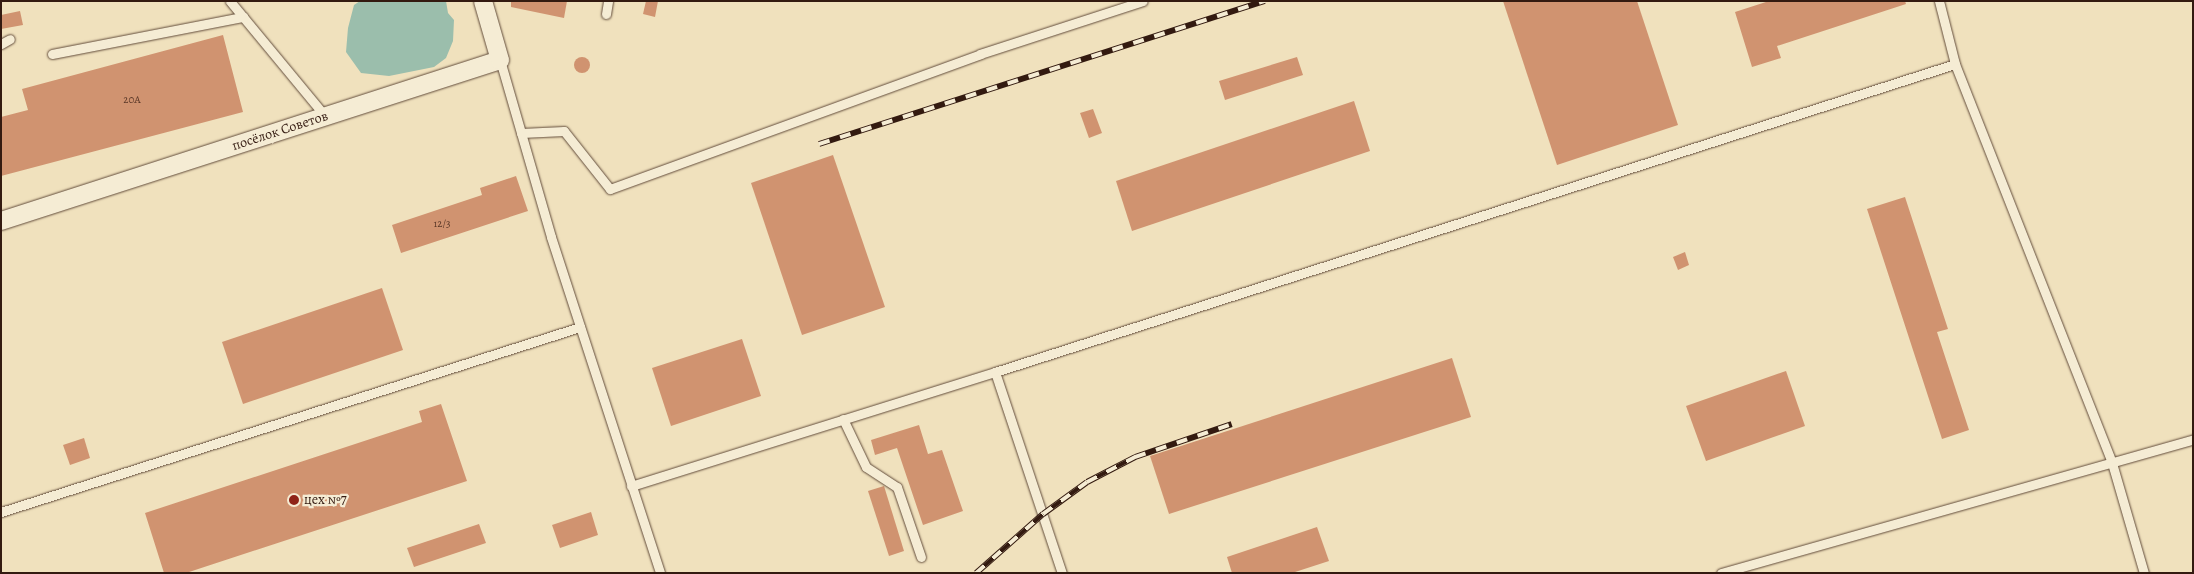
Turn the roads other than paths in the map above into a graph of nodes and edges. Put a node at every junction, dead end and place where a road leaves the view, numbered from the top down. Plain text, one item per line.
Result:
1 (230, 1) edge
2 (483, 1) edge
3 (608, 1) edge
4 (1143, 1) edge
5 (1939, 1) edge
6 (606, 14) dead end
7 (243, 17) junction
8 (10, 39) dead end
9 (1, 44) edge
10 (52, 54) dead end
11 (500, 60) junction
12 (1955, 64) junction
13 (326, 116) junction
14 (521, 133) junction
15 (1, 221) edge
16 (580, 327) junction
17 (995, 372) junction
18 (843, 419) junction
19 (2193, 440) edge
20 (2112, 463) junction
21 (631, 486) junction
22 (1, 512) edge
23 (921, 557) dead end
24 (660, 573) edge
25 (1062, 573) edge
26 (1720, 573) edge
27 (2144, 573) edge

1 - 7 lane
2 - 11 street
3 - 6 lane
4 - 14 lane
5 - 12 lane
7 - 10 lane
7 - 13 lane
8 - 9 lane
11 - 13 street, посёлок Советов
11 - 14 lane
12 - 17 lane
12 - 20 lane
13 - 15 street, посёлок Советов
14 - 16 lane
16 - 21 lane
16 - 22 lane
17 - 18 lane
17 - 25 lane
18 - 21 lane
18 - 23 lane
19 - 20 lane
20 - 26 lane
20 - 27 lane
21 - 24 lane

